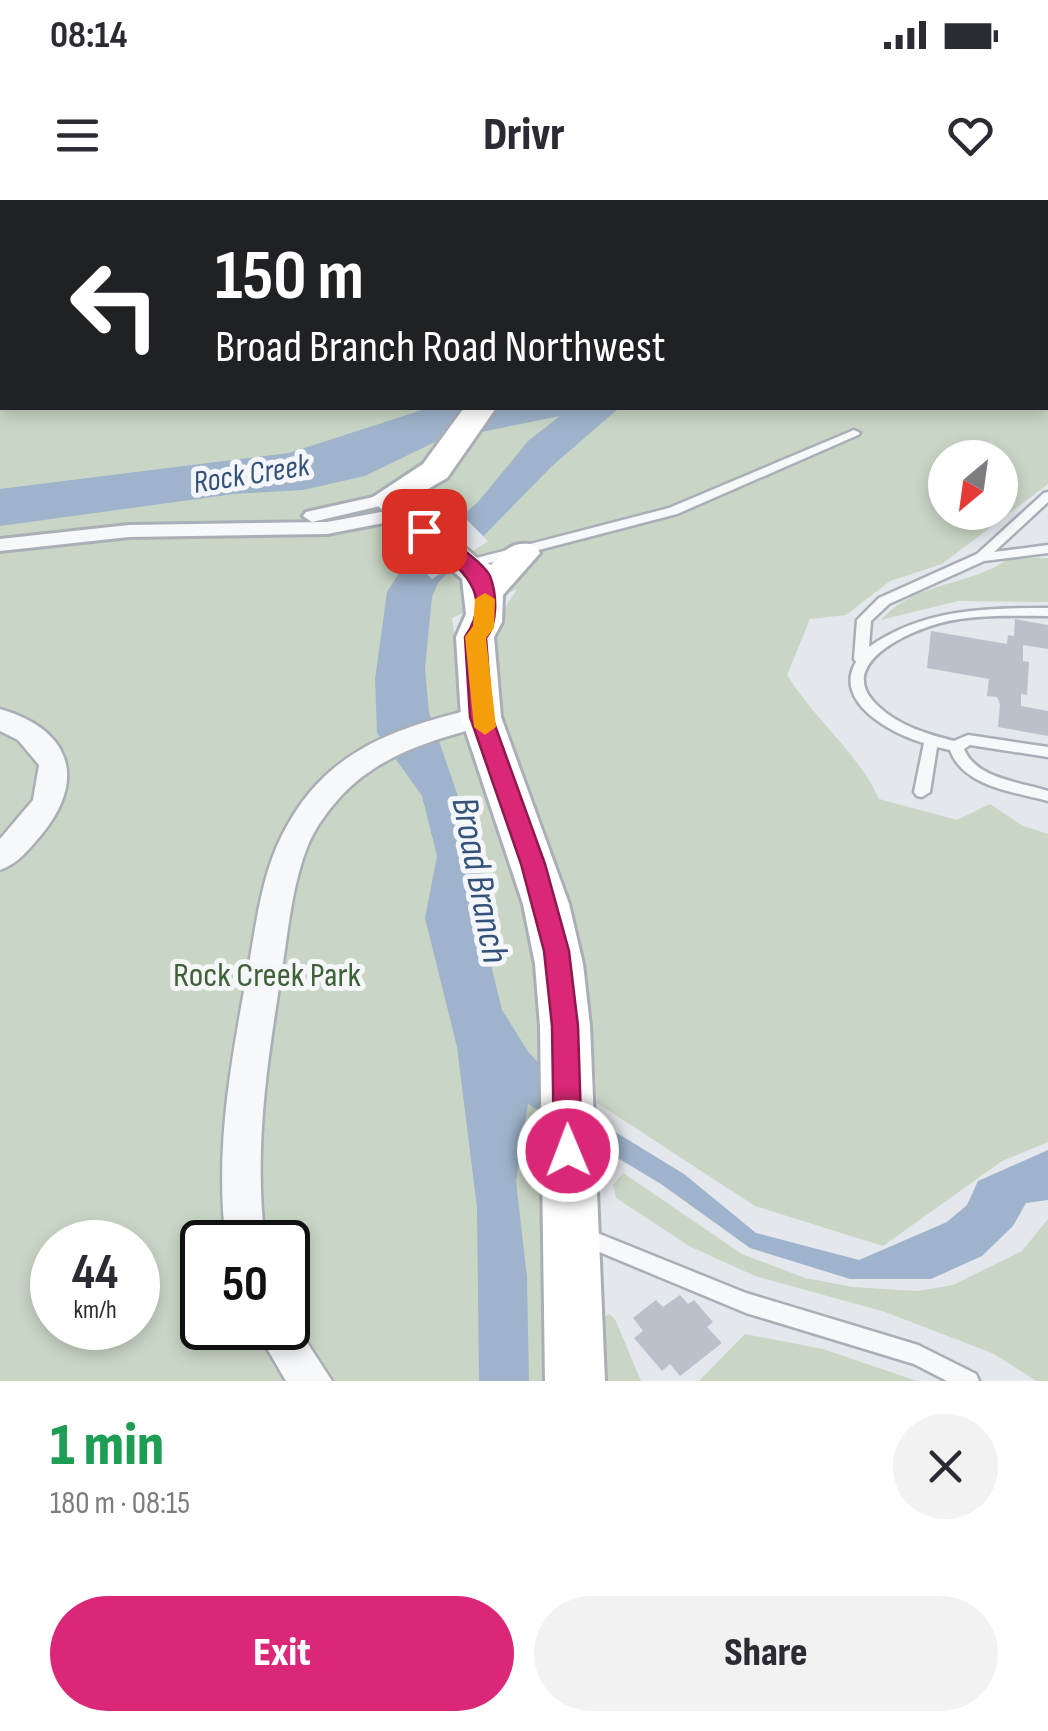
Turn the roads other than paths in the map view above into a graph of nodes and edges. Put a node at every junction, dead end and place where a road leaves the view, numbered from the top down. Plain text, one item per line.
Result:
1 (479, 410) edge
2 (500, 410) edge
3 (854, 433) dead end
4 (448, 470) junction
5 (1048, 496) edge
6 (407, 516) junction
7 (0, 545) edge
8 (1048, 549) edge
9 (522, 553) joint
10 (982, 557) junction
11 (470, 573) junction
12 (1048, 612) edge
13 (861, 659) junction
14 (0, 720) edge
15 (460, 722) junction
16 (932, 742) junction
17 (956, 746) junction
18 (1048, 752) edge
19 (922, 792) dead end
20 (1048, 796) edge
21 (0, 858) edge
22 (243, 1220) edge
23 (571, 1230) junction
24 (289, 1350) edge
25 (311, 1381) edge
26 (575, 1381) edge
27 (969, 1381) edge

1 - 4 main road
2 - 4 main road
3 - 9 lane
4 - 6 main road
5 - 10 lane
6 - 7 street
6 - 11 main road
8 - 10 lane
9 - 11 main road
10 - 13 lane
11 - 15 main road
12 - 13 lane
13 - 16 lane
14 - 21 street
15 - 22 street
15 - 23 main road
16 - 17 lane
16 - 19 lane
17 - 18 lane
17 - 20 lane
23 - 26 main road
23 - 27 lane
24 - 25 street

